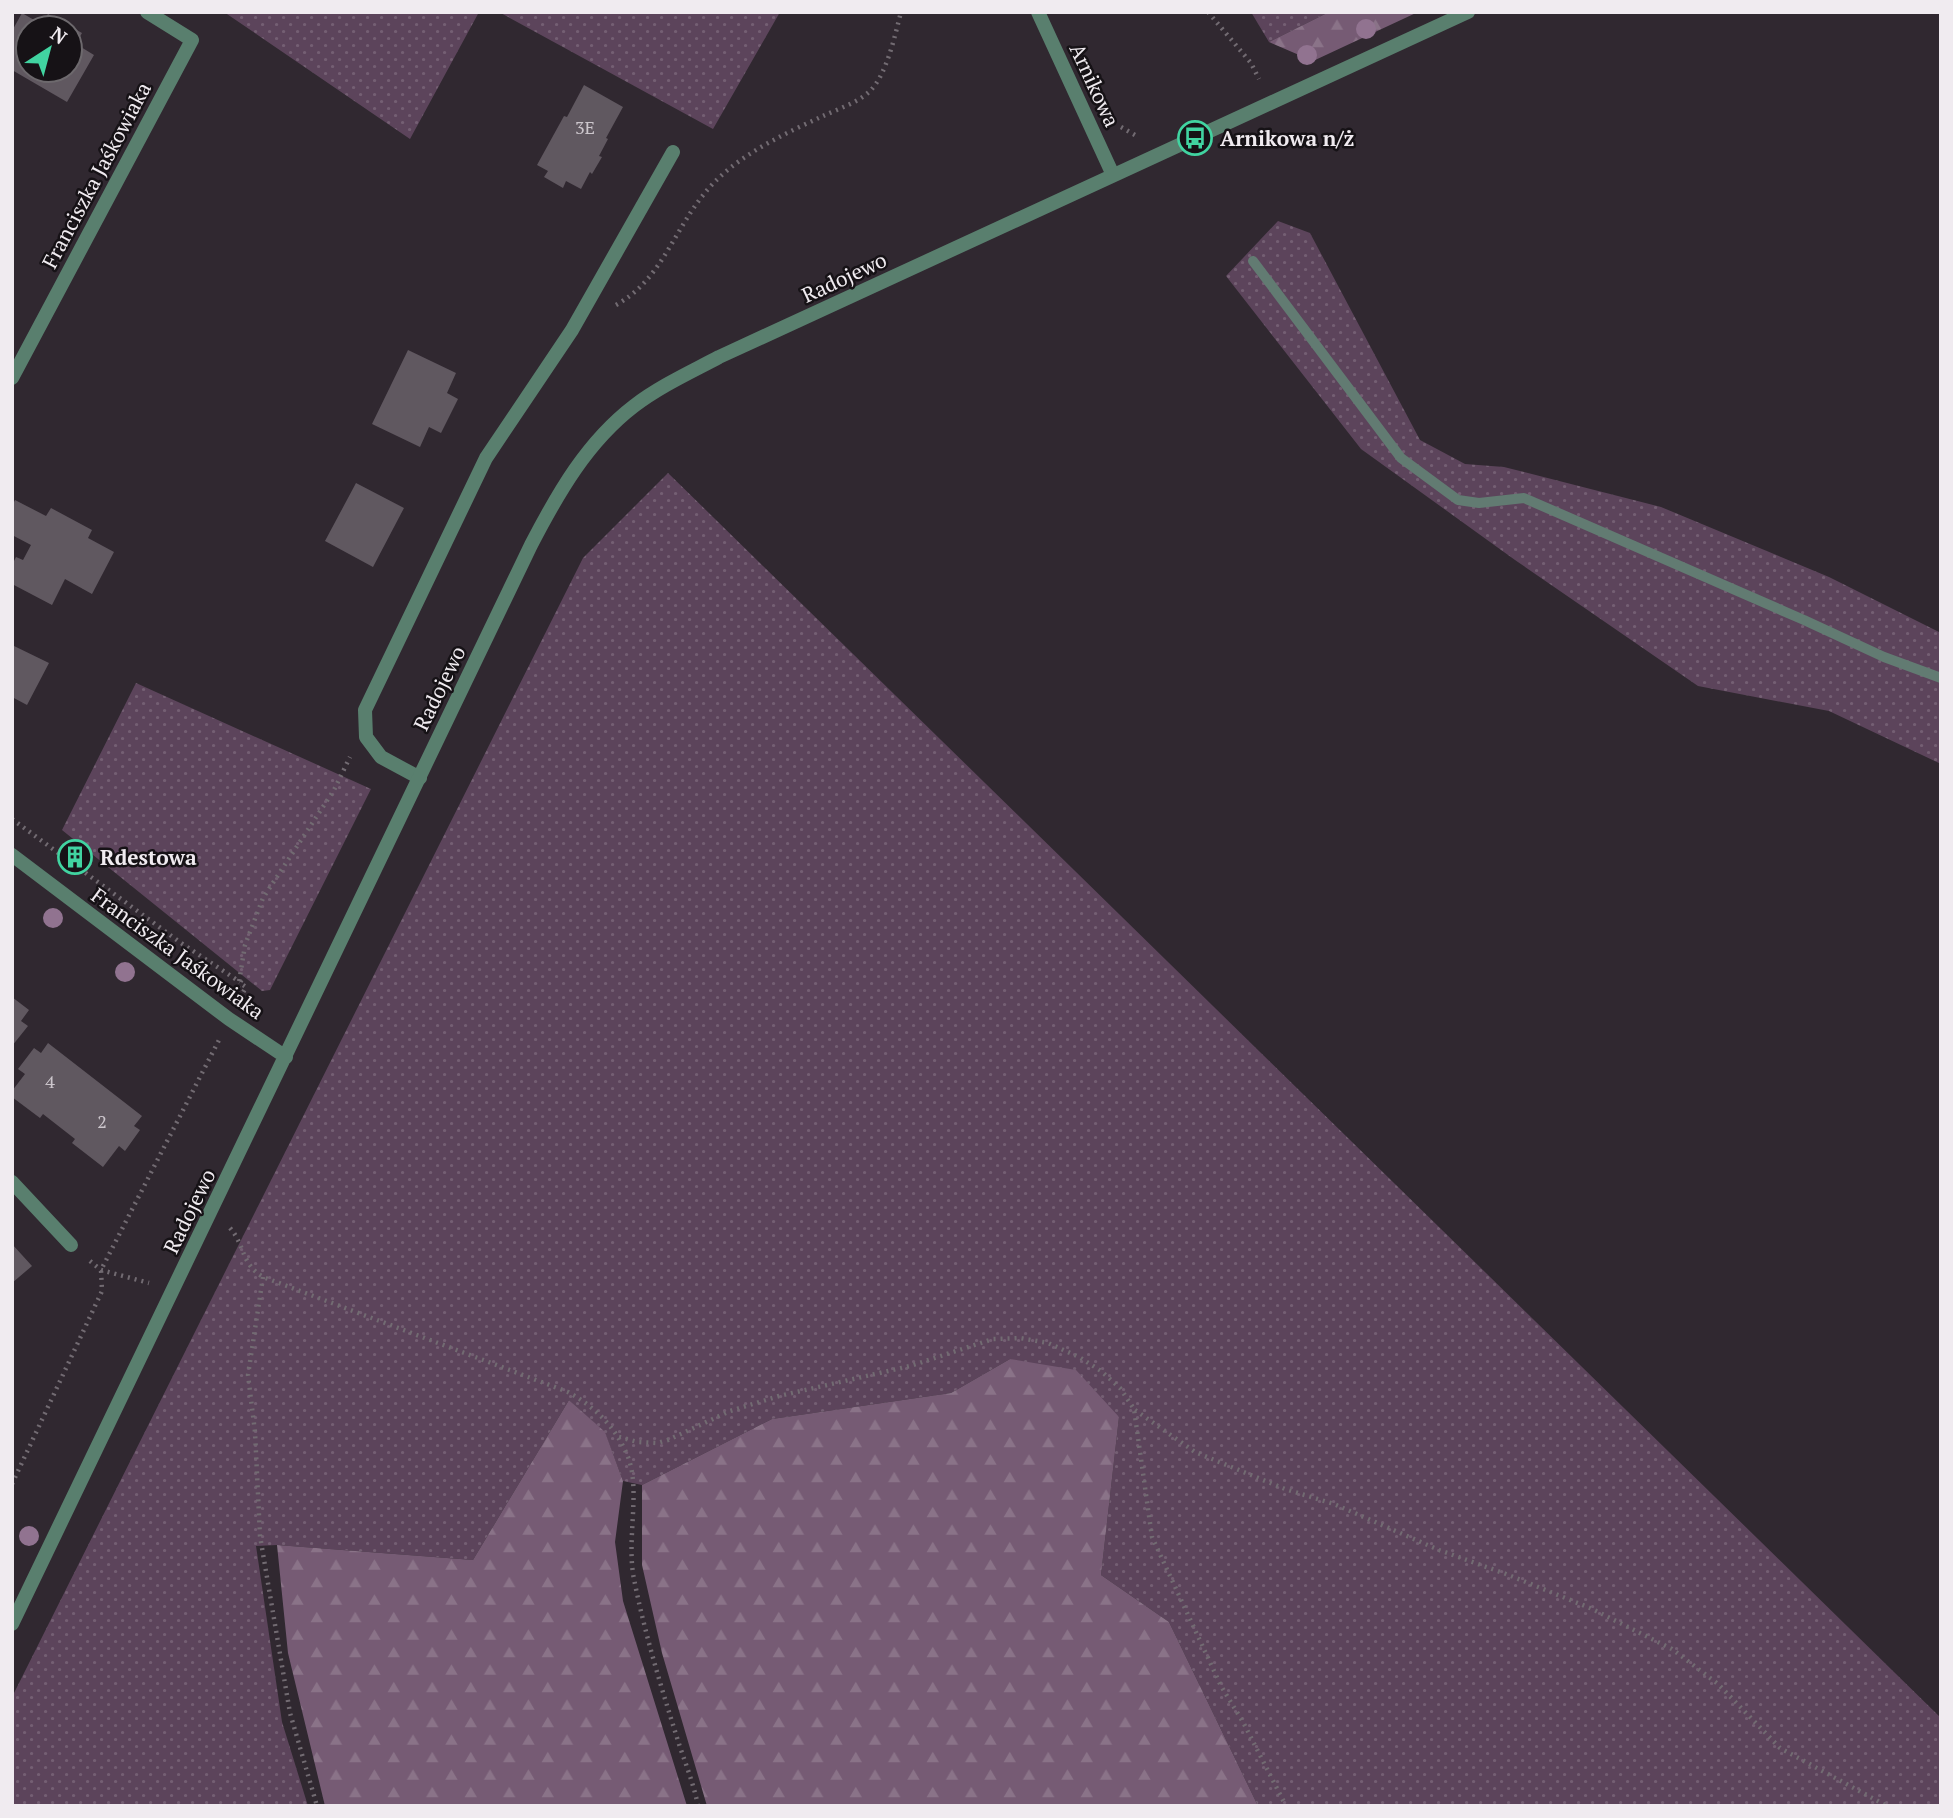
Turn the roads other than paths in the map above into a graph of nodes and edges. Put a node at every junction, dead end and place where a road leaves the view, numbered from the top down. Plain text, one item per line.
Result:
1 (147, 12) edge
2 (1038, 12) edge
3 (1468, 12) edge
4 (673, 152) dead end
5 (1113, 175) junction
6 (12, 377) edge
7 (420, 778) junction
8 (12, 855) edge
9 (286, 1056) junction
10 (12, 1182) edge
11 (71, 1245) dead end
12 (12, 1624) edge

1 - 6 street, Franciszka Jaśkowiaka
2 - 5 street, Arnikowa
3 - 5 street, Radojewo
4 - 7 street
5 - 7 street, Radojewo
7 - 9 street, Radojewo
8 - 9 street, Franciszka Jaśkowiaka
9 - 12 street, Radojewo
10 - 11 street

